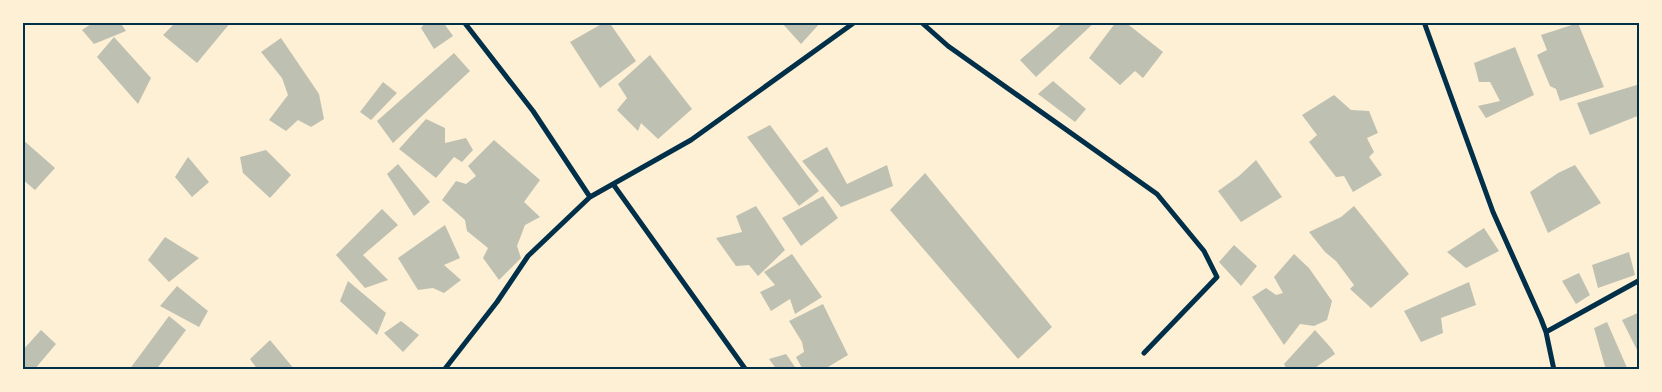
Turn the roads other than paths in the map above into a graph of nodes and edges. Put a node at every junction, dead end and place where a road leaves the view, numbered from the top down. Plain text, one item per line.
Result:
1 (464, 22) edge
2 (855, 22) edge
3 (921, 22) edge
4 (1424, 22) edge
5 (613, 184) junction
6 (590, 197) junction
7 (1640, 280) edge
8 (1546, 332) junction
9 (1144, 353) dead end
10 (444, 370) edge
11 (746, 370) edge
12 (1554, 370) edge

1 - 6 street
2 - 5 street
3 - 9 street
4 - 8 street
5 - 6 street
5 - 11 street
6 - 10 street
7 - 8 street
8 - 12 street

